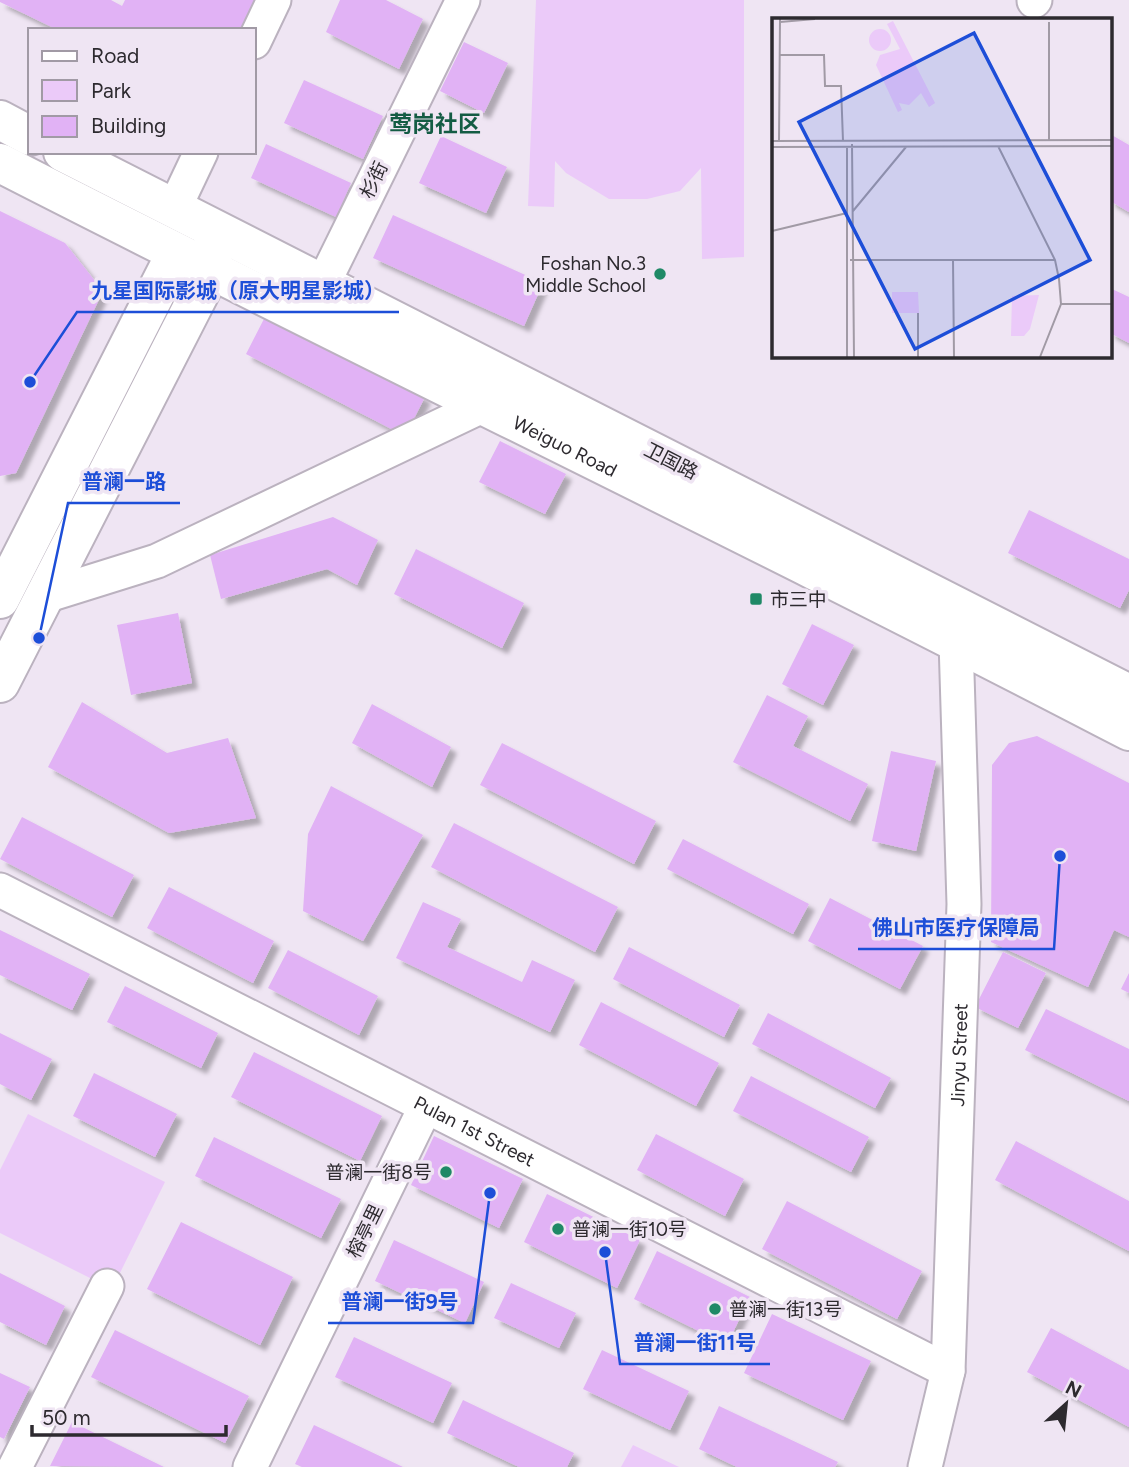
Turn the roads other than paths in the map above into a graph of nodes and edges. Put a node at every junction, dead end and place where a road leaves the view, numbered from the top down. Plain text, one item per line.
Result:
1 (274, 0) edge
2 (463, 0) edge
3 (256, 38) edge
4 (0, 120) edge
5 (28, 135) edge
6 (66, 154) edge
7 (200, 154) edge
8 (0, 163) edge
9 (174, 209) junction
10 (214, 229) junction
11 (176, 253) junction
12 (211, 271) junction
13 (323, 284) junction
14 (482, 405) junction
15 (2, 591) edge
16 (45, 596) junction
17 (956, 641) junction
18 (0, 683) edge
19 (1129, 694) edge
20 (1129, 731) edge
21 (0, 890) edge
22 (425, 1108) junction
23 (107, 1286) dead end
24 (948, 1371) junction
25 (15, 1467) edge
26 (250, 1467) edge
27 (925, 1467) edge

1 - 3 street
2 - 13 street, 杉街
4 - 5 main road
6 - 9 main road, 卫国路
7 - 9 street
8 - 11 main road, Weiguo Road
9 - 10 main road, 卫国路
10 - 11 main road
10 - 12 main road
10 - 13 main road, 卫国路
11 - 12 main road, Weiguo Road
11 - 15 main road
12 - 14 main road, Weiguo Road
12 - 16 main road
13 - 19 main road, 卫国路
14 - 16 street
14 - 17 main road, Weiguo Road
16 - 18 main road
17 - 20 main road, Weiguo Road
17 - 24 street, Jinyu Street
21 - 22 street, Pulan 1st Street
22 - 24 street, Pulan 1st Street
22 - 26 street, 榕亭里
23 - 25 street
24 - 27 street, Jinyu Street

